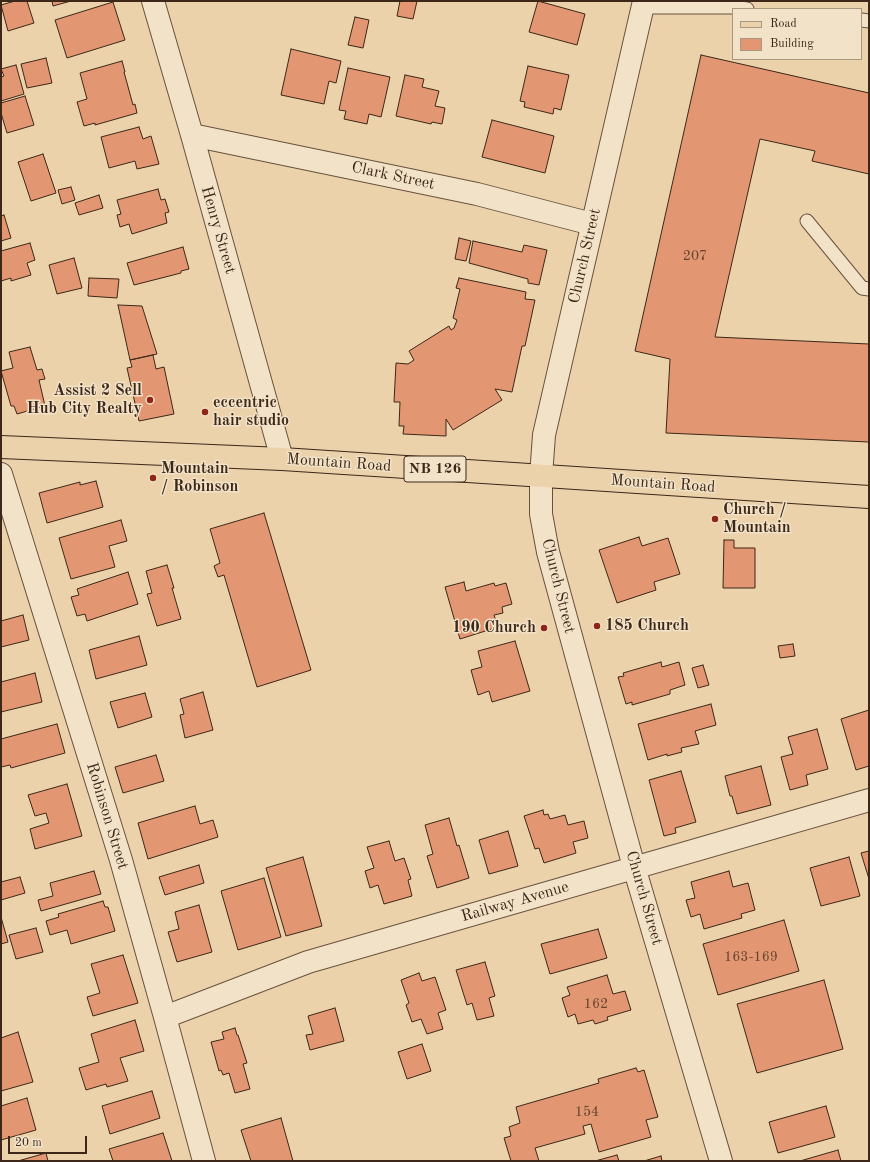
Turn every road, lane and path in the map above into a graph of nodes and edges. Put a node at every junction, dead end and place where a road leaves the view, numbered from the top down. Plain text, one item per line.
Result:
1 (153, 1) edge
2 (643, 4) edge
3 (732, 8) edge
4 (192, 135) junction
5 (807, 221) dead end
6 (592, 224) junction
7 (869, 289) edge
8 (1, 447) edge
9 (282, 459) junction
10 (1, 474) edge
11 (541, 476) junction
12 (869, 497) edge
13 (869, 800) edge
14 (634, 867) junction
15 (166, 1017) junction
16 (204, 1161) edge
17 (721, 1161) edge

1 - 4 street, Henry Street
2 - 3 lane
2 - 6 street, Church Street
4 - 6 street, Clark Street
4 - 9 street, Henry Street
5 - 7 lane
6 - 11 street, Church Street
8 - 9 main road, Mountain Road / NB 126
9 - 11 main road, Mountain Road / NB 126
10 - 15 street, Robinson Street
11 - 12 main road, Mountain Road / NB 126
11 - 14 street, Church Street
13 - 14 street, Railway Avenue
14 - 15 street, Railway Avenue
14 - 17 street, Church Street
15 - 16 street, Robinson Street

